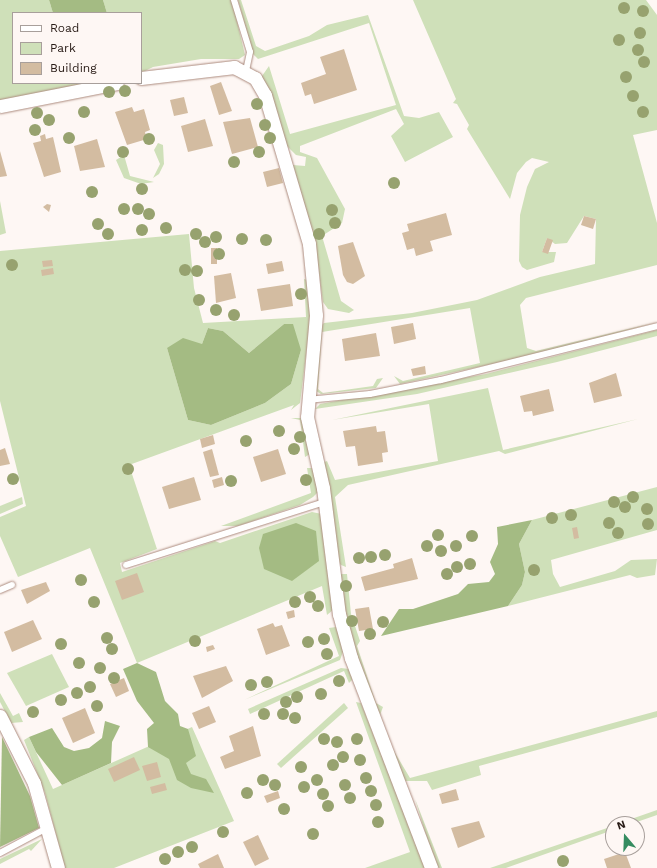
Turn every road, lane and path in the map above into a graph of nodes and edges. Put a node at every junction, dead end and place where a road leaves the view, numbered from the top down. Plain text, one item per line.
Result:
1 (234, 0) edge
2 (246, 71) junction
3 (142, 78) edge
4 (111, 84) edge
5 (0, 106) edge
6 (657, 326) edge
7 (307, 400) junction
8 (325, 502) junction
9 (126, 565) dead end
10 (12, 586) dead end
11 (0, 590) edge
12 (0, 716) edge
13 (48, 828) junction
14 (0, 853) edge
15 (58, 868) edge
16 (431, 868) edge

1 - 2 lane
2 - 3 street
2 - 7 street
4 - 5 street
6 - 7 lane
7 - 8 street
8 - 9 lane
8 - 16 street
10 - 11 lane
12 - 13 street
13 - 14 lane
13 - 15 street

